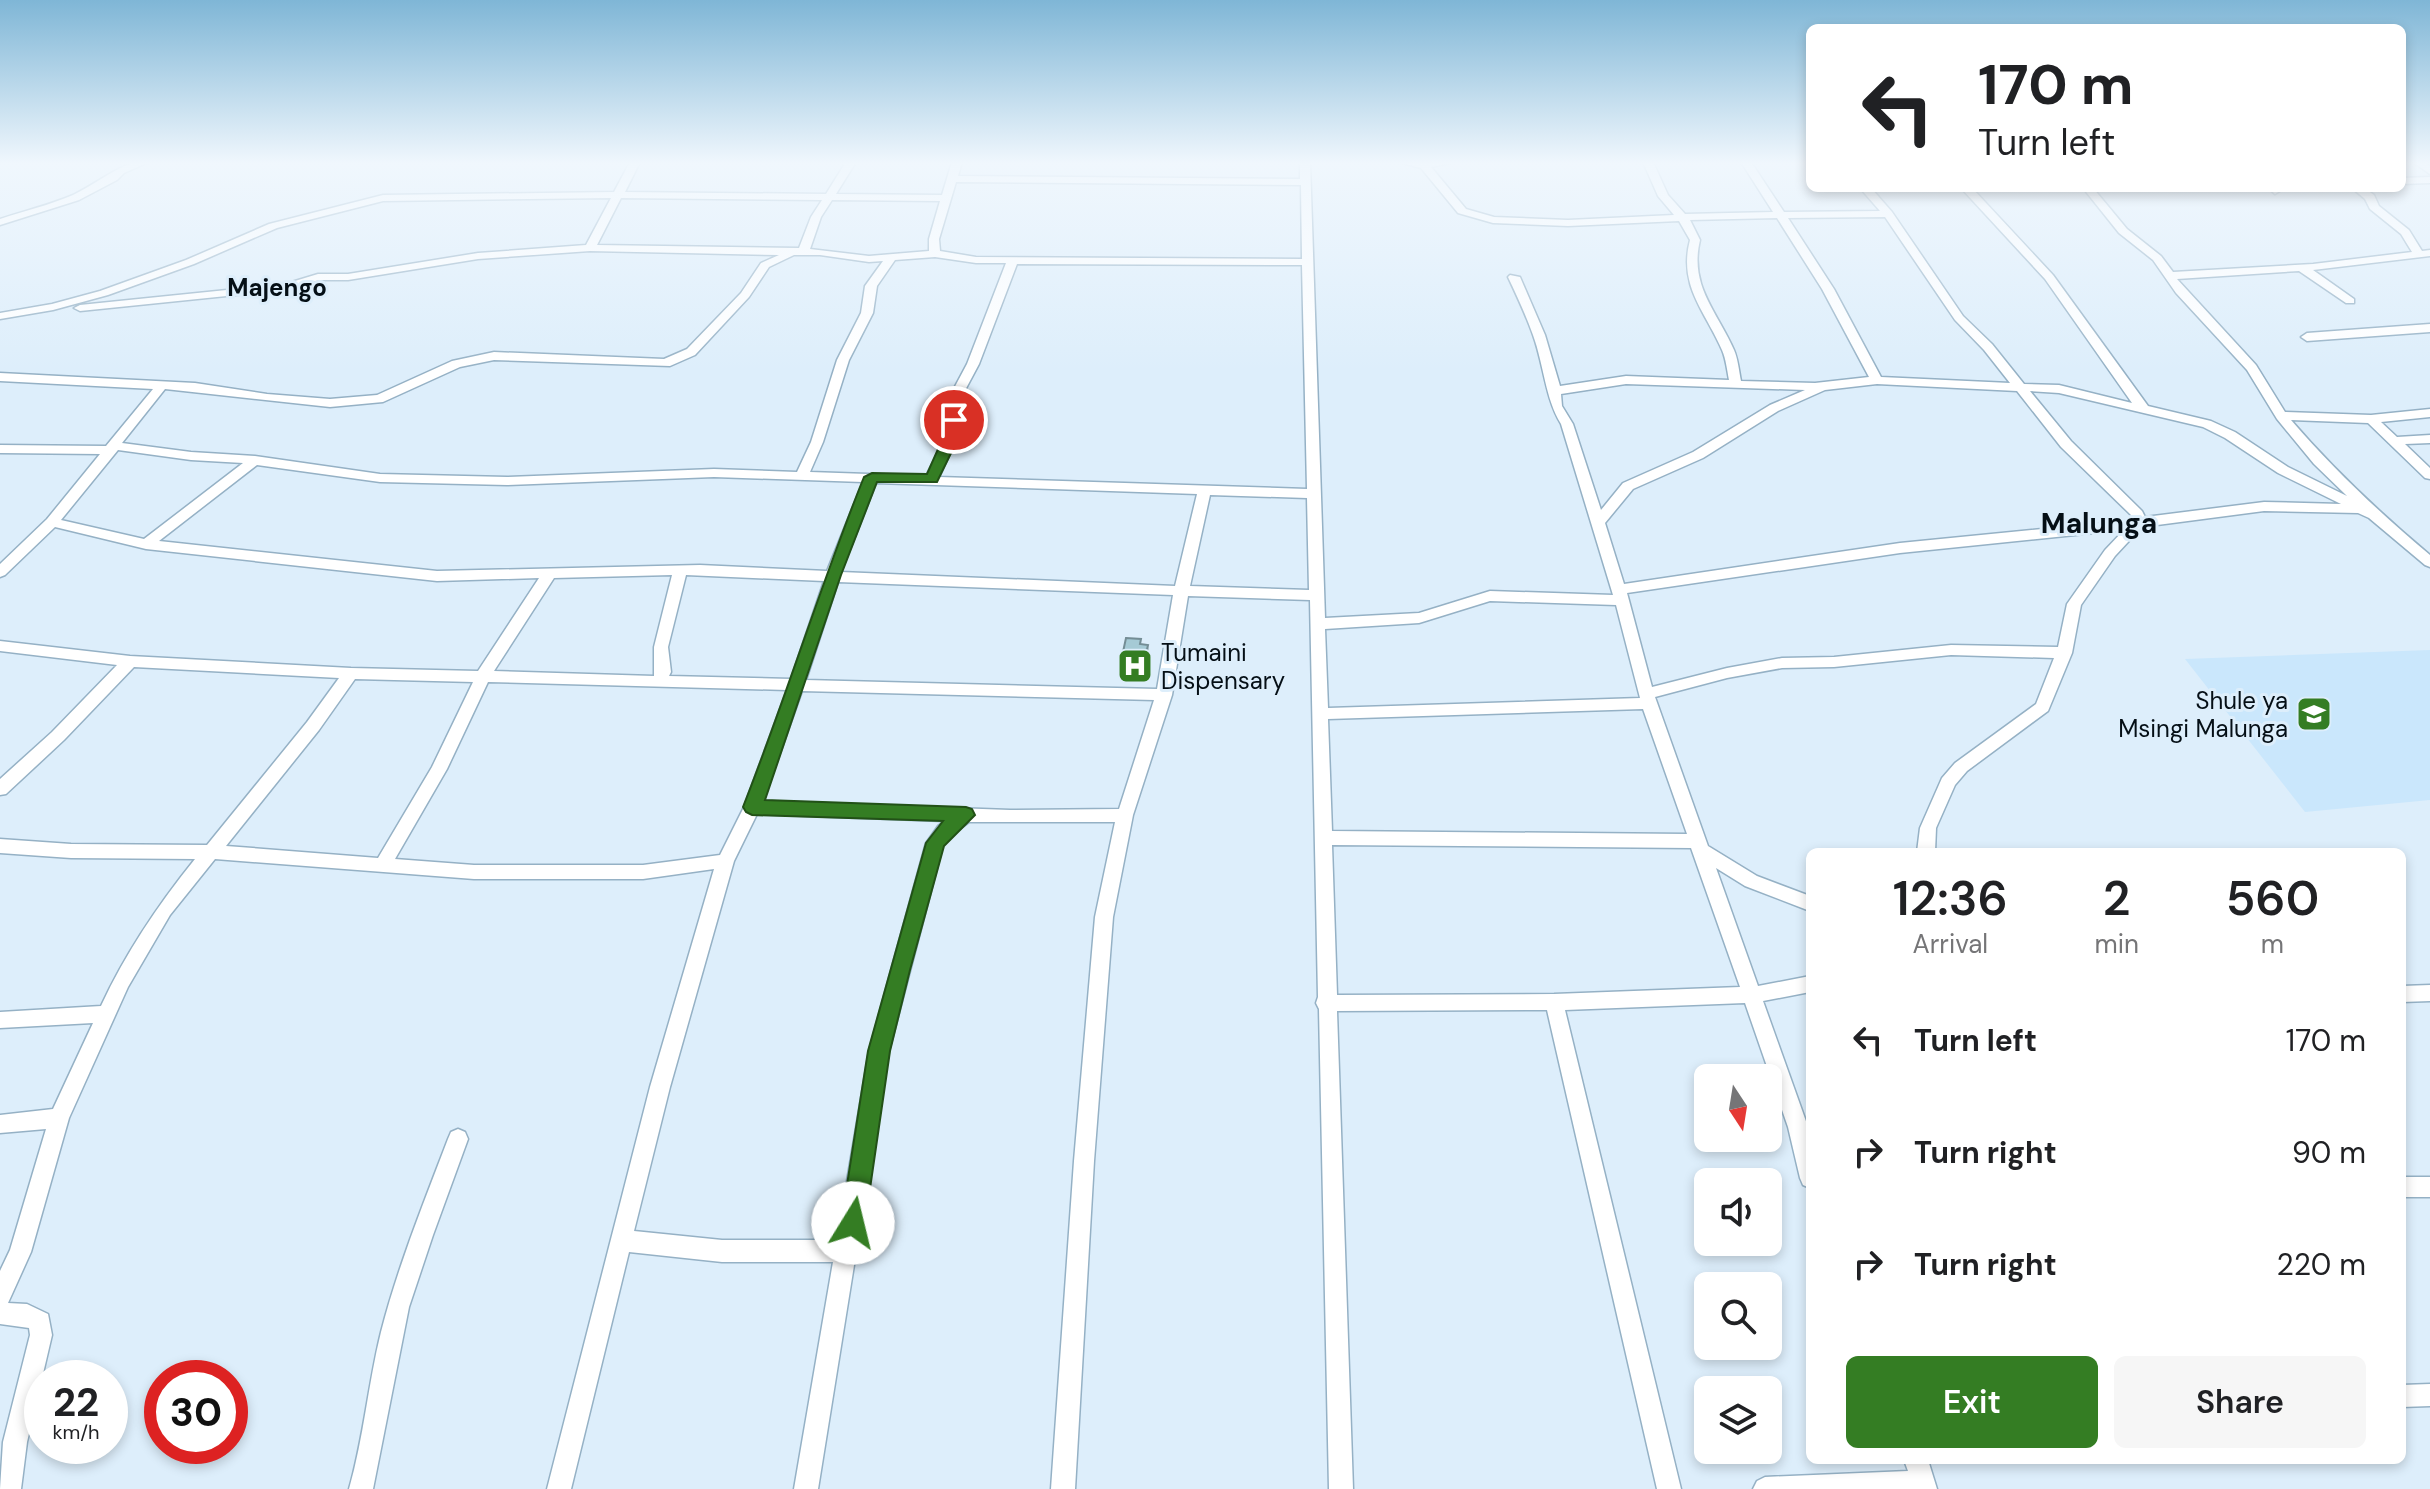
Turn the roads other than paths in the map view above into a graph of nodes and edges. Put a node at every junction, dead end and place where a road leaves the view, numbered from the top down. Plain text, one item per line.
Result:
1 (260, 231) edge
2 (598, 231) edge
3 (811, 231) edge
4 (937, 231) edge
5 (1304, 231) edge
6 (1690, 231) edge
7 (1789, 231) edge
8 (1900, 231) edge
9 (2007, 231) edge
10 (2124, 231) edge
11 (2404, 231) edge
12 (590, 248) junction
13 (803, 253) junction
14 (2425, 253) edge
15 (789, 254) junction
16 (935, 254) junction
17 (891, 258) junction
18 (1012, 261) junction
19 (1305, 262) junction
20 (2302, 268) junction
21 (2169, 276) junction
22 (1514, 277) dead end
23 (2350, 301) dead end
24 (0, 317) edge
25 (2430, 328) edge
26 (2307, 337) dead end
27 (0, 377) edge
28 (1877, 380) junction
29 (1736, 384) junction
30 (162, 385) junction
31 (1824, 386) junction
32 (2022, 387) junction
33 (1554, 391) junction
34 (2144, 410) junction
35 (2429, 414) edge
36 (2281, 416) junction
37 (2371, 419) junction
38 (2430, 439) edge
39 (2396, 441) junction
40 (113, 448) junction
41 (0, 449) edge
42 (255, 460) junction
43 (802, 475) junction
44 (2430, 475) edge
45 (872, 477) junction
46 (932, 478) junction
47 (1204, 491) junction
48 (1315, 494) junction
49 (2374, 515) junction
50 (52, 522) junction
51 (2139, 522) junction
52 (1597, 524) junction
53 (146, 544) junction
54 (2430, 562) edge
55 (680, 570) junction
56 (0, 572) edge
57 (549, 575) junction
58 (833, 575) junction
59 (1181, 592) junction
60 (1317, 595) junction
61 (1620, 595) junction
62 (1317, 624) junction
63 (0, 646) edge
64 (2064, 653) junction
65 (130, 661) junction
66 (351, 673) junction
67 (483, 676) junction
68 (658, 682) junction
69 (795, 684) junction
70 (1164, 695) junction
71 (1647, 699) junction
72 (1319, 714) junction
73 (0, 789) edge
74 (752, 807) junction
75 (966, 815) junction
76 (1125, 815) junction
77 (1322, 838) junction
78 (0, 846) edge
79 (1699, 846) junction
80 (1926, 848) edge
81 (210, 852) junction
82 (725, 861) junction
83 (384, 863) junction
84 (1806, 902) edge
85 (1806, 985) edge
86 (2430, 993) edge
87 (2406, 994) edge
88 (1751, 995) junction
89 (1554, 1002) junction
90 (1325, 1003) junction
91 (105, 1014) junction
92 (0, 1020) edge
93 (59, 1118) junction
94 (0, 1124) edge
95 (458, 1139) dead end
96 (1806, 1161) edge
97 (2406, 1187) edge
98 (2430, 1187) edge
99 (624, 1241) junction
100 (848, 1251) junction
101 (0, 1295) edge
102 (0, 1313) edge
103 (2430, 1395) edge
104 (2406, 1396) edge
105 (1921, 1477) edge
106 (9, 1489) edge
107 (361, 1489) edge
108 (559, 1489) edge
109 (806, 1489) edge
110 (1063, 1489) edge
111 (1341, 1489) edge
112 (1669, 1489) edge
113 (1765, 1489) edge

1 - 24 street
2 - 12 street
3 - 13 street
4 - 16 street
5 - 19 street
6 - 29 street
7 - 28 street
8 - 32 street
9 - 34 street
10 - 21 street
11 - 14 street
12 - 15 street
12 - 24 street
13 - 15 street
13 - 17 street
14 - 20 street
15 - 30 street
16 - 17 street
16 - 18 street
17 - 43 street
18 - 19 street
18 - 46 street
19 - 48 street
20 - 21 street
20 - 23 street
21 - 36 street
22 - 33 street
25 - 26 street
27 - 30 street
28 - 31 street
28 - 32 street
29 - 31 street
29 - 33 street
30 - 40 street
31 - 52 street
32 - 34 street
32 - 51 street
33 - 52 street
34 - 49 street
35 - 37 street
36 - 37 street
36 - 49 street
37 - 39 street
38 - 39 street
39 - 44 street
40 - 41 street
40 - 42 street
40 - 50 street
42 - 43 street
42 - 53 street
43 - 45 street
45 - 46 street
45 - 58 street
46 - 47 street
47 - 48 street
47 - 59 street
48 - 60 street
49 - 51 street
49 - 54 street
50 - 53 street
50 - 56 street
51 - 61 street
51 - 64 street
52 - 61 street
53 - 57 street
55 - 57 street
55 - 58 street
55 - 68 street
57 - 67 street
58 - 59 street
58 - 69 street
59 - 60 street
59 - 70 street
60 - 62 street
61 - 62 street
61 - 71 street
62 - 72 street
63 - 65 street
64 - 71 street
64 - 80 street
65 - 66 street
65 - 73 street
66 - 67 street
66 - 81 street
67 - 68 street
67 - 83 street
68 - 69 street
69 - 70 street
69 - 74 street
70 - 76 street
71 - 72 street
71 - 79 street
72 - 77 street
74 - 75 street
74 - 82 street
75 - 76 street
75 - 100 street
76 - 110 street
77 - 79 street
77 - 90 street
78 - 81 street
79 - 84 street
79 - 88 street
81 - 83 street
81 - 91 street
82 - 83 street
82 - 99 street
85 - 88 street
86 - 87 street
88 - 89 street
88 - 96 street
89 - 90 street
89 - 112 street
90 - 111 street
91 - 92 street
91 - 93 street
93 - 94 street
93 - 101 street
95 - 107 street
97 - 98 street
99 - 100 street
99 - 108 street
100 - 109 street
102 - 106 street
103 - 104 street
105 - 113 street

